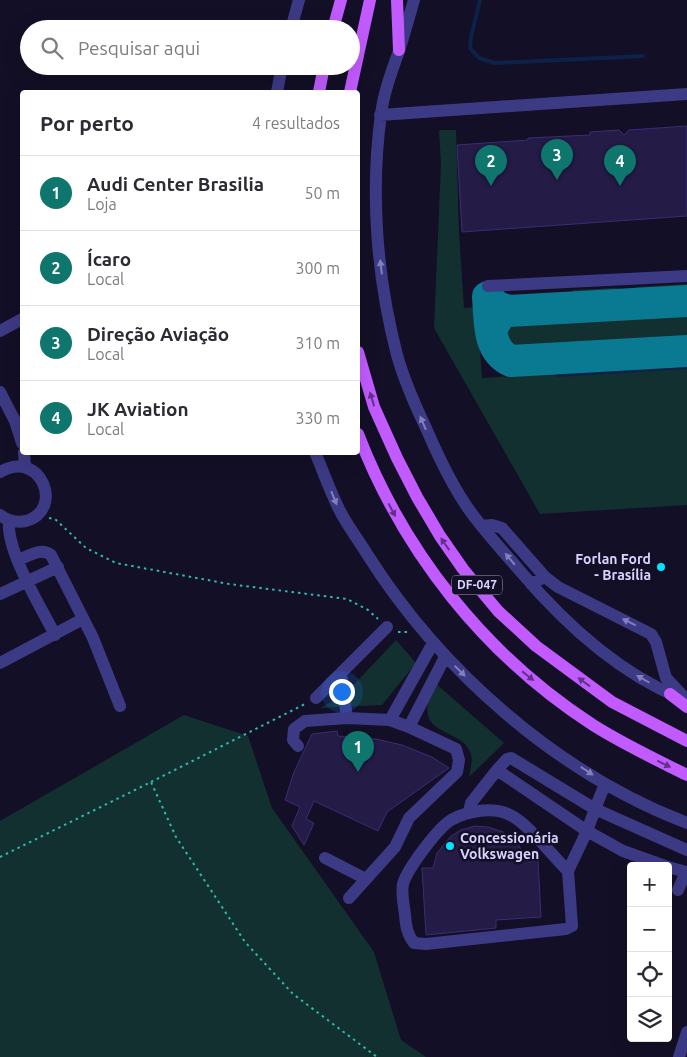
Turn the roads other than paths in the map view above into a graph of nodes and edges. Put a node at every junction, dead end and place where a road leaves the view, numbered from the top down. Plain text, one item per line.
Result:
1 (299, 0) edge
2 (341, 0) edge
3 (370, 0) edge
4 (397, 0) edge
5 (414, 0) edge
6 (293, 20) edge
7 (335, 20) edge
8 (360, 46) edge
9 (399, 50) junction
10 (280, 75) edge
11 (322, 75) edge
12 (354, 75) edge
13 (277, 90) edge
14 (319, 90) edge
15 (350, 90) edge
16 (687, 94) edge
17 (380, 115) junction
18 (687, 276) edge
19 (488, 286) dead end
20 (20, 320) edge
21 (0, 331) edge
22 (360, 359) edge
23 (0, 392) edge
24 (20, 437) edge
25 (360, 439) edge
26 (24, 455) edge
27 (316, 455) edge
28 (25, 467) junction
29 (0, 472) edge
30 (5, 518) edge
31 (482, 526) junction
32 (18, 560) junction
33 (58, 566) junction
34 (546, 577) junction
35 (27, 581) junction
36 (531, 584) junction
37 (0, 594) edge
38 (83, 619) junction
39 (386, 627) road end
40 (55, 635) junction
41 (428, 638) junction
42 (445, 657) junction
43 (0, 663) edge
44 (341, 673) junction
45 (405, 692) junction
46 (670, 694) junction
47 (316, 698) road end
48 (687, 700) edge
49 (422, 701) junction
50 (120, 706) dead end
51 (687, 707) edge
52 (347, 718) junction
53 (390, 720) junction
54 (409, 727) junction
55 (687, 741) edge
56 (298, 746) dead end
57 (497, 770) junction
58 (687, 774) edge
59 (606, 784) junction
60 (595, 809) junction
61 (468, 812) junction
62 (687, 823) edge
63 (587, 831) junction
64 (687, 850) edge
65 (325, 858) dead end
66 (655, 862) edge
67 (672, 868) edge
68 (568, 871) junction
69 (686, 871) edge
70 (366, 879) junction
71 (678, 890) dead end
72 (348, 898) dead end
73 (687, 1032) edge
74 (679, 1057) edge

1 - 6 street
2 - 7 main road
3 - 8 main road
4 - 9 main road
5 - 9 street
9 - 17 street
10 - 13 street
11 - 14 main road
12 - 15 main road
16 - 17 street
31 -> 17 street
18 - 19 street
20 - 21 street
55 -> 22 main road, DF-047
23 - 24 street
25 -> 58 main road, DF-047
26 - 28 street
27 -> 41 street
28 - 29 street
28 - 30 street
30 - 32 street
31 - 34 street
36 -> 31 street
32 - 33 street
32 - 35 street
33 - 35 street
33 - 38 street
34 - 36 street
48 -> 34 street
35 - 37 street
35 - 40 street
46 -> 36 street
38 - 40 street
38 - 50 street
39 - 44 street
40 - 43 street
41 - 42 street
41 - 45 street
42 - 49 street
42 -> 59 street
44 - 47 street
44 - 52 street
45 - 49 street
45 - 53 street
46 - 48 street
46 - 51 main road
49 - 54 street
52 - 53 street
52 - 56 street
53 - 54 street
54 - 70 street
57 - 60 street
57 - 61 street
57 - 63 street
59 - 60 street
59 - 62 street
60 - 63 street
60 - 64 street
61 - 68 street
61 - 68 street
63 - 66 street
63 - 68 street
65 - 70 street
67 - 69 street
69 - 71 street
70 - 72 street
73 - 74 street

